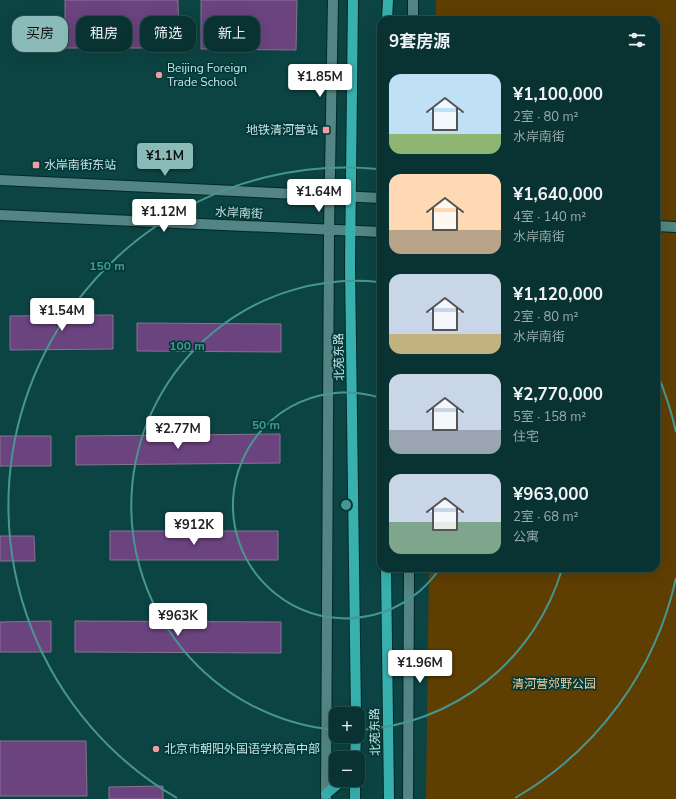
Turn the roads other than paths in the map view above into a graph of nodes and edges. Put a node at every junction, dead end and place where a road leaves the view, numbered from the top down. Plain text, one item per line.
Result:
1 (333, 0) edge
2 (353, 0) edge
3 (388, 0) edge
4 (413, 0) edge
5 (387, 16) edge
6 (413, 16) edge
7 (0, 180) edge
8 (330, 196) junction
9 (351, 197) junction
10 (377, 198) edge
11 (0, 215) edge
12 (660, 226) edge
13 (676, 227) edge
14 (329, 230) junction
15 (351, 232) junction
16 (377, 232) edge
17 (386, 572) edge
18 (409, 572) edge
19 (356, 707) edge
20 (336, 787) edge
21 (355, 787) edge
22 (326, 797) edge
23 (355, 799) edge
24 (388, 799) edge
25 (408, 799) edge

1 - 8 street
2 - 9 main road, 北苑东路
3 - 5 main road
4 - 6 street
7 - 8 street, 水岸南街
8 - 9 street, 水岸南街
8 - 14 street
9 - 10 street, 水岸南街
9 - 15 main road, 北苑东路
11 - 14 street, 水岸南街
12 - 13 street
14 - 15 street, 水岸南街
14 - 22 street
15 - 16 street, 水岸南街
15 - 19 main road, 北苑东路
17 - 24 main road, 北苑东路
18 - 25 street
20 - 22 main road
21 - 23 main road

